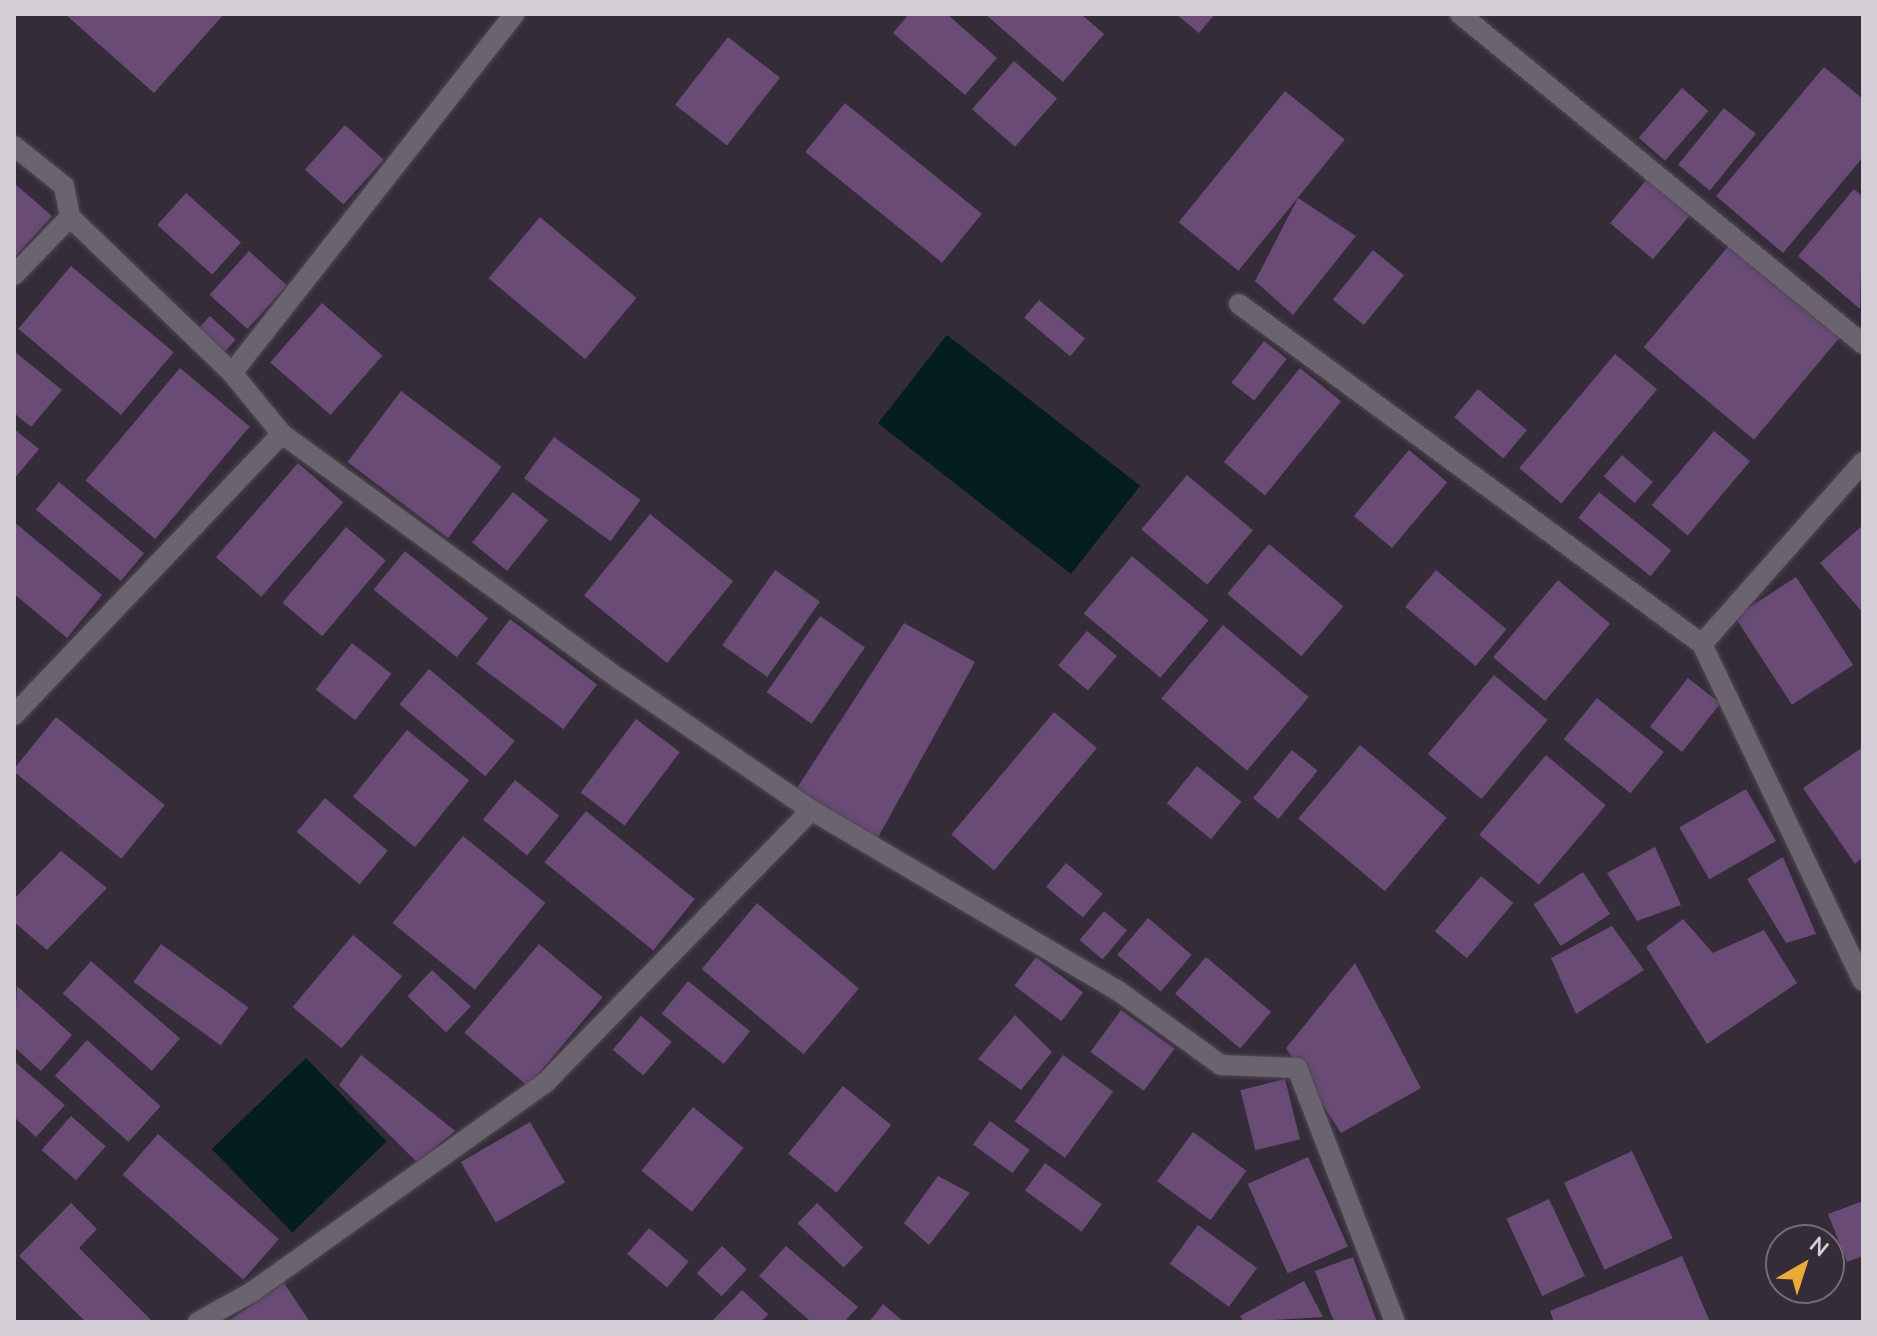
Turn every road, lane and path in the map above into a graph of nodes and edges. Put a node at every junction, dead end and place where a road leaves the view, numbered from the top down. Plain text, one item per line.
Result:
1 (514, 14) edge
2 (1460, 14) edge
3 (14, 146) edge
4 (70, 217) junction
5 (14, 275) edge
6 (1239, 304) dead end
7 (1863, 344) edge
8 (232, 373) junction
9 (282, 434) junction
10 (1863, 462) edge
11 (1702, 644) junction
12 (14, 715) edge
13 (811, 810) junction
14 (1863, 981) edge
15 (198, 1322) edge
16 (1395, 1322) edge

1 - 8 street
2 - 7 street
3 - 4 street
4 - 5 street
4 - 8 street
6 - 11 street
8 - 9 street
9 - 12 street
9 - 13 street
10 - 11 street
11 - 14 street
13 - 15 street
13 - 16 street

